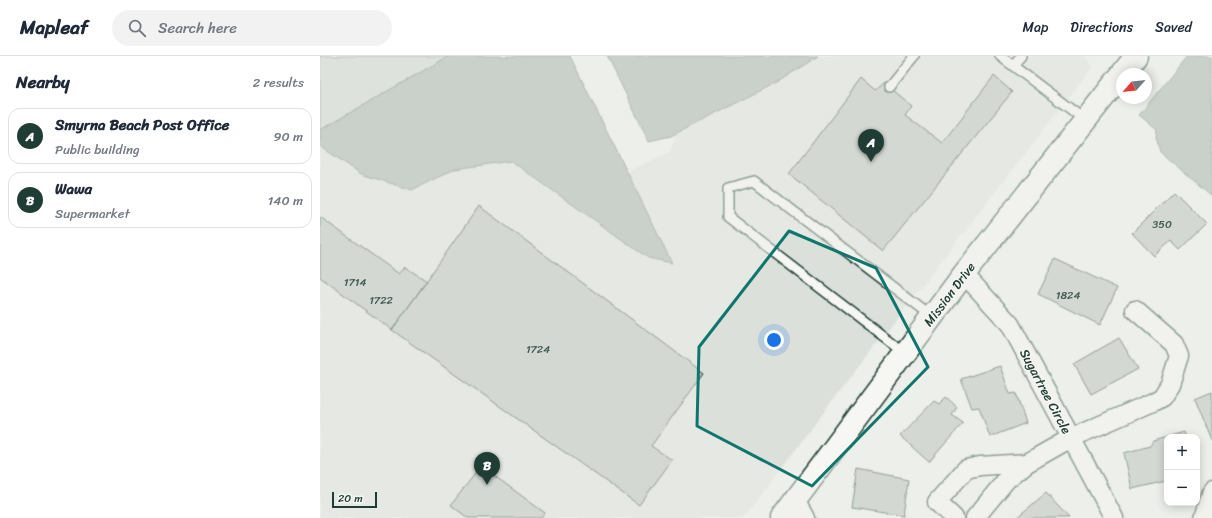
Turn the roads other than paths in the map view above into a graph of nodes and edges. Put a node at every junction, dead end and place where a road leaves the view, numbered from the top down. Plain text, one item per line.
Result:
1 (914, 56) edge
2 (1000, 56) edge
3 (1020, 56) edge
4 (1136, 56) edge
5 (1013, 65) junction
6 (1127, 68) edge
7 (1116, 82) edge
8 (888, 86) dead end
9 (1086, 120) junction
10 (964, 274) junction
11 (1134, 310) dead end
12 (932, 318) junction
13 (905, 353) junction
14 (1071, 438) junction
15 (1027, 463) junction
16 (1212, 492) edge
17 (800, 509) edge
18 (782, 518) edge
19 (954, 518) edge
20 (975, 518) edge
21 (1114, 518) edge
22 (1204, 518) edge

1 - 8 lane
2 - 5 lane
3 - 5 lane
4 - 6 street, Mission Drive
5 - 9 lane
7 - 9 street, Mission Drive
9 - 10 street, Mission Drive
10 - 12 street, Mission Drive
10 - 14 street, Sugartree Circle
11 - 14 street
12 - 13 street, Mission Drive
12 - 13 lane
13 - 17 street, Mission Drive
14 - 15 street
14 - 21 street, Sugartree Circle
15 - 19 street
15 - 20 street
16 - 22 street
17 - 18 street, Mission Drive

